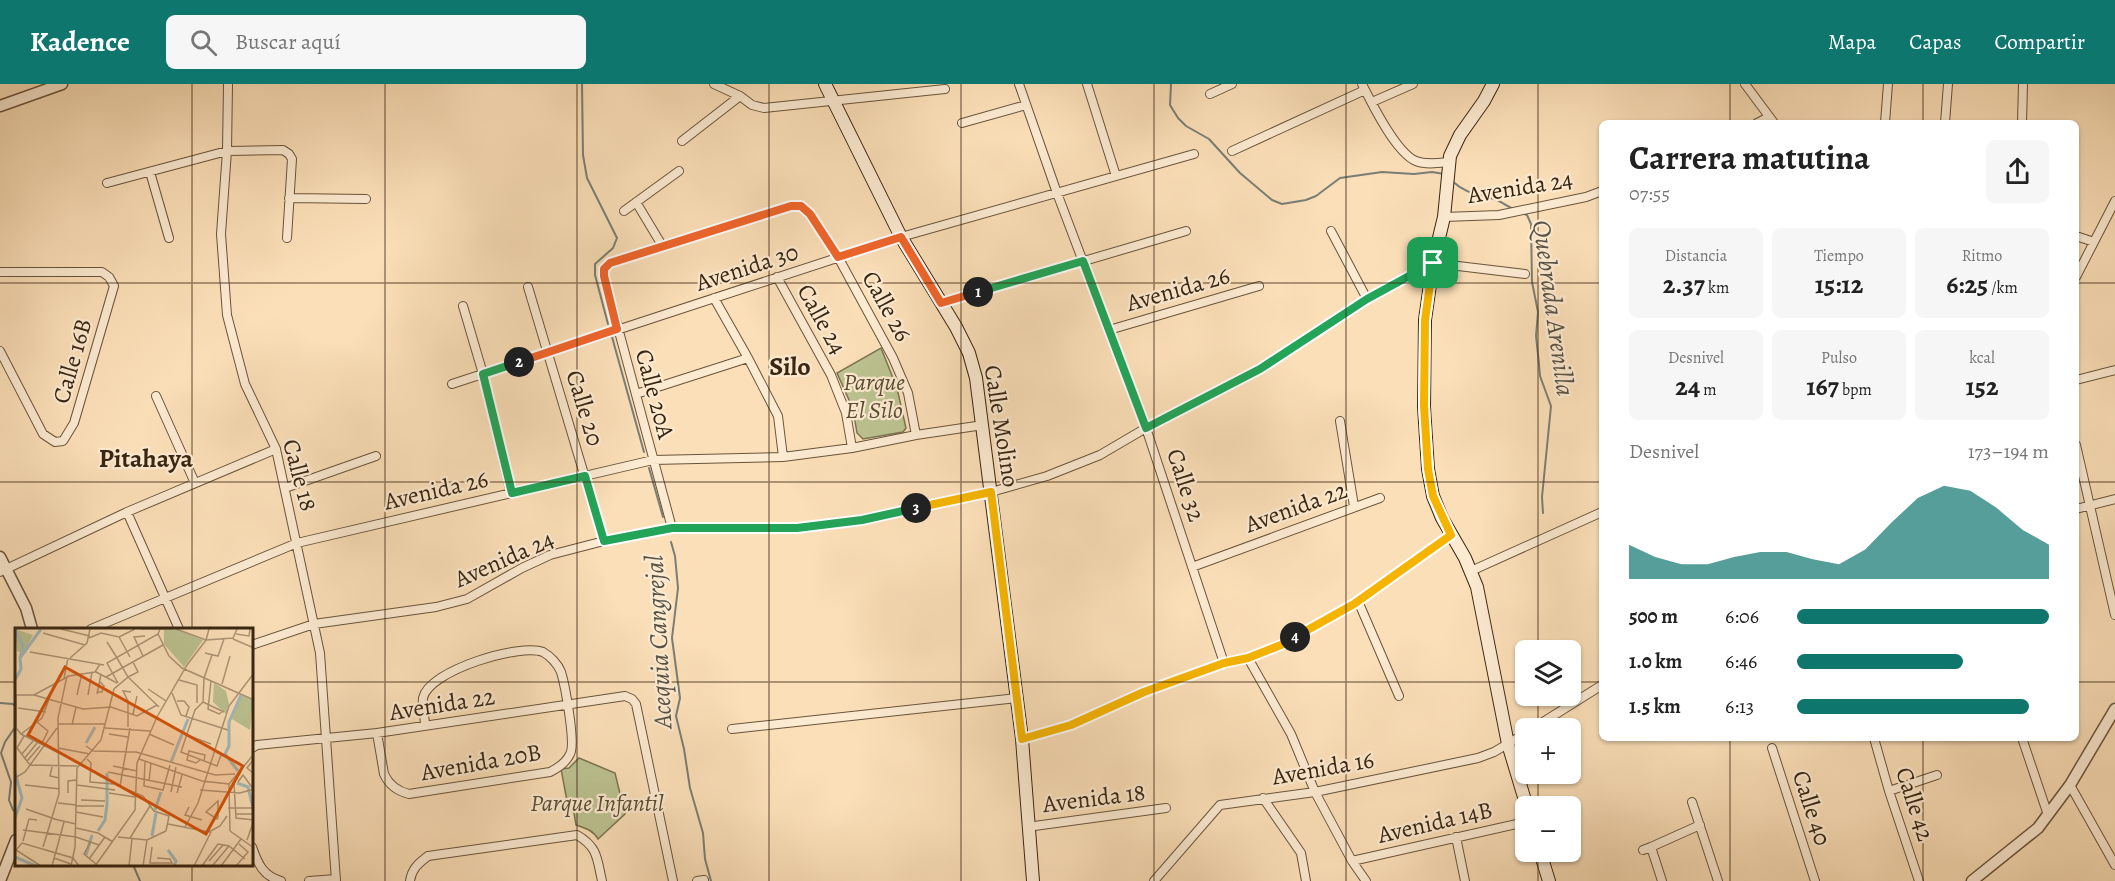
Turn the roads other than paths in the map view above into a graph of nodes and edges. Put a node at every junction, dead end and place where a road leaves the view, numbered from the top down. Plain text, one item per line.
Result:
1 (62, 84) edge
2 (228, 84) edge
3 (714, 84) edge
4 (825, 84) edge
5 (1019, 84) edge
6 (1087, 84) edge
7 (1232, 84) edge
8 (1413, 84) edge
9 (1493, 84) edge
10 (1745, 84) edge
11 (1888, 84) edge
12 (1948, 84) edge
13 (2024, 84) edge
14 (1364, 87) edge
15 (945, 88) dead end
16 (1210, 94) dead end
17 (740, 96) junction
18 (831, 99) junction
19 (1372, 102) junction
20 (1026, 105) junction
21 (0, 106) edge
22 (1772, 120) edge
23 (1885, 120) edge
24 (1945, 120) edge
25 (2022, 120) edge
26 (962, 123) dead end
27 (682, 141) dead end
28 (226, 151) junction
29 (1232, 151) dead end
30 (1194, 154) dead end
31 (1449, 162) junction
32 (679, 171) dead end
33 (150, 172) junction
34 (1116, 176) junction
35 (107, 183) dead end
36 (1599, 192) edge
37 (1057, 193) junction
38 (289, 198) junction
39 (366, 199) dead end
40 (2115, 201) edge
41 (636, 202) junction
42 (624, 211) dead end
43 (1444, 218) junction
44 (1186, 231) dead end
45 (1331, 231) dead end
46 (901, 237) junction
47 (2079, 237) edge
48 (169, 238) dead end
49 (286, 238) dead end
50 (2094, 242) junction
51 (663, 247) junction
52 (838, 257) junction
53 (1083, 261) junction
54 (1433, 263) junction
55 (2079, 271) edge
56 (0, 272) edge
57 (1525, 274) dead end
58 (777, 277) junction
59 (1259, 286) dead end
60 (528, 287) dead end
61 (714, 298) junction
62 (1367, 299) junction
63 (941, 303) junction
64 (463, 306) dead end
65 (617, 329) junction
66 (1109, 330) junction
67 (0, 351) edge
68 (547, 352) junction
69 (748, 358) junction
70 (2115, 370) edge
71 (483, 374) junction
72 (2079, 379) edge
73 (452, 384) dead end
74 (636, 394) junction
75 (156, 396) dead end
76 (1340, 421) dead end
77 (983, 425) junction
78 (1146, 428) junction
79 (916, 435) junction
80 (852, 448) junction
81 (276, 449) junction
82 (376, 456) dead end
83 (783, 457) junction
84 (2079, 459) edge
85 (653, 460) junction
86 (585, 476) junction
87 (195, 483) junction
88 (285, 488) junction
89 (991, 492) junction
90 (512, 493) junction
91 (1380, 498) dead end
92 (2115, 499) edge
93 (2089, 505) junction
94 (1354, 506) junction
95 (2079, 507) edge
96 (127, 512) junction
97 (1599, 513) edge
98 (672, 528) junction
99 (1451, 535) junction
100 (604, 541) junction
101 (297, 543) junction
102 (2, 564) edge
103 (1192, 567) junction
104 (1471, 571) junction
105 (165, 598) junction
106 (1358, 601) junction
107 (2115, 615) edge
108 (314, 624) junction
109 (32, 628) edge
110 (93, 628) edge
111 (179, 628) edge
112 (254, 644) edge
113 (1248, 658) junction
114 (1224, 663) junction
115 (1599, 687) edge
116 (1399, 696) dead end
117 (1017, 698) junction
118 (567, 704) junction
119 (2115, 709) edge
120 (1550, 718) edge
121 (425, 726) junction
122 (732, 729) dead end
123 (377, 734) junction
124 (1022, 739) junction
125 (327, 740) junction
126 (1515, 740) edge
127 (1875, 741) edge
128 (2023, 741) edge
129 (1508, 744) junction
130 (254, 747) edge
131 (1772, 748) dead end
132 (1937, 775) dead end
133 (2070, 785) junction
134 (1889, 791) junction
135 (1315, 792) junction
136 (1524, 796) edge
137 (1263, 798) junction
138 (1692, 802) dead end
139 (1166, 808) dead end
140 (2048, 815) junction
141 (1515, 824) edge
142 (1700, 825) junction
143 (1027, 827) junction
144 (1456, 837) junction
145 (15, 843) edge
146 (254, 852) edge
147 (2112, 853) edge
148 (1352, 861) junction
149 (1543, 862) edge
150 (2115, 865) edge
151 (336, 880) edge
152 (0, 881) edge
153 (281, 881) edge
154 (309, 881) edge
155 (410, 881) edge
156 (602, 881) edge
157 (673, 881) edge
158 (1033, 881) edge
159 (1154, 881) edge
160 (1306, 881) edge
161 (1366, 881) edge
162 (1465, 881) edge
163 (1549, 881) edge
164 (1662, 881) edge
165 (1718, 881) edge
166 (1815, 881) edge
167 (1919, 881) edge
168 (1972, 881) edge

1 - 21 street
2 - 28 street, Calle 18
3 - 17 street
4 - 18 main road, Calle Molino
5 - 20 street, Calle 32
6 - 34 street
7 - 16 street
8 - 19 street
9 - 31 main road
10 - 22 street
11 - 23 street
12 - 24 street
13 - 25 street
14 - 19 street
14 - 29 street
15 - 18 street
17 - 18 street
17 - 27 street
18 - 46 main road, Calle Molino
19 - 31 street
20 - 26 street
20 - 37 street, Calle 32
28 - 33 street
28 - 38 street
28 - 81 street, Calle 18
30 - 34 street, Avenida 30
31 - 43 main road
32 - 41 street
33 - 35 street
33 - 48 street
34 - 37 street, Avenida 30
36 - 43 street, Avenida 24
37 - 46 street, Avenida 30
37 - 53 street, Calle 32
38 - 39 street
38 - 49 street
40 - 50 street
41 - 42 street
41 - 51 street
43 - 54 main road
44 - 53 street
45 - 62 street
46 - 52 street, Avenida 30
46 - 63 main road, Calle Molino
47 - 50 street
50 - 55 street
51 - 52 street, Calle 26
51 - 65 street, Calle 20A
52 - 58 street, Avenida 30
52 - 79 street, Calle 26
53 - 63 street
53 - 66 street, Calle 32
54 - 57 street
54 - 62 street, Avenida 24
54 - 99 main road
56 - 67 street, Calle 16B
58 - 61 street, Avenida 30
58 - 80 street, Calle 24
59 - 66 street, Avenida 26
60 - 68 street, Calle 20
61 - 65 street, Avenida 30
61 - 69 street
62 - 78 street, Avenida 24
63 - 77 main road, Calle Molino
64 - 71 street
65 - 68 street, Avenida 30
65 - 74 street, Calle 20A
66 - 78 street, Calle 32
68 - 71 street, Avenida 30
68 - 86 street, Calle 20
69 - 74 street
69 - 83 street
70 - 72 street
71 - 73 street, Avenida 30
71 - 90 street
74 - 85 street, Calle 20A
75 - 87 street
76 - 94 street
77 - 79 street, Avenida 26
77 - 89 main road, Calle Molino
78 - 89 street, Avenida 24
78 - 103 street, Calle 32
79 - 80 street, Avenida 26
80 - 83 street, Avenida 26
81 - 87 street
81 - 88 street, Calle 18
82 - 88 street
83 - 85 street, Avenida 26
84 - 93 street
85 - 86 street, Avenida 26
85 - 98 street, Calle 20A
86 - 90 street, Avenida 26
86 - 100 street, Calle 20
87 - 96 street
88 - 101 street, Calle 18
89 - 98 street, Avenida 24
89 - 117 main road, Calle Molino
90 - 101 street, Avenida 26
91 - 94 street, Avenida 22
92 - 93 street
93 - 95 street
93 - 107 street
94 - 103 street, Avenida 22
96 - 102 street
96 - 105 street
97 - 104 street
98 - 100 street, Avenida 24
99 - 104 main road
99 - 106 street
100 - 108 street, Avenida 24
101 - 105 street, Avenida 26
101 - 108 street, Calle 18
102 - 109 street
103 - 114 street, Calle 32
104 - 129 main road
105 - 110 street, Avenida 26
105 - 111 street
106 - 113 street
106 - 116 street
108 - 112 street, Avenida 24
108 - 125 street, Calle 18
113 - 114 street
113 - 135 street
114 - 124 street
115 - 120 street
117 - 122 street
117 - 124 main road, Calle Molino
118 - 121 street, Avenida 22
118 - 121 street
118 - 123 street, Avenida 20B
118 - 157 street, Avenida 22
119 - 133 street
121 - 123 street, Avenida 22
123 - 125 street, Avenida 22
124 - 143 main road, Calle Molino
125 - 130 street, Avenida 22
125 - 151 street, Calle 18
126 - 129 street, Avenida 16
127 - 134 street, Calle 42
128 - 140 street
129 - 135 street, Avenida 16
129 - 136 main road
131 - 166 street, Calle 40
132 - 134 street
133 - 140 street
133 - 147 street
134 - 167 street, Calle 42
135 - 137 street, Avenida 16
135 - 148 street
137 - 159 street, Avenida 16
137 - 160 street
138 - 142 street
139 - 143 street, Avenida 18
140 - 168 street
141 - 144 street, Avenida 14B
142 - 164 street
142 - 165 street
143 - 158 main road, Calle Molino
144 - 148 street, Avenida 14B
144 - 162 street
145 - 152 street
146 - 153 street
147 - 150 street
148 - 161 street
149 - 163 main road
151 - 154 street
155 - 156 street

